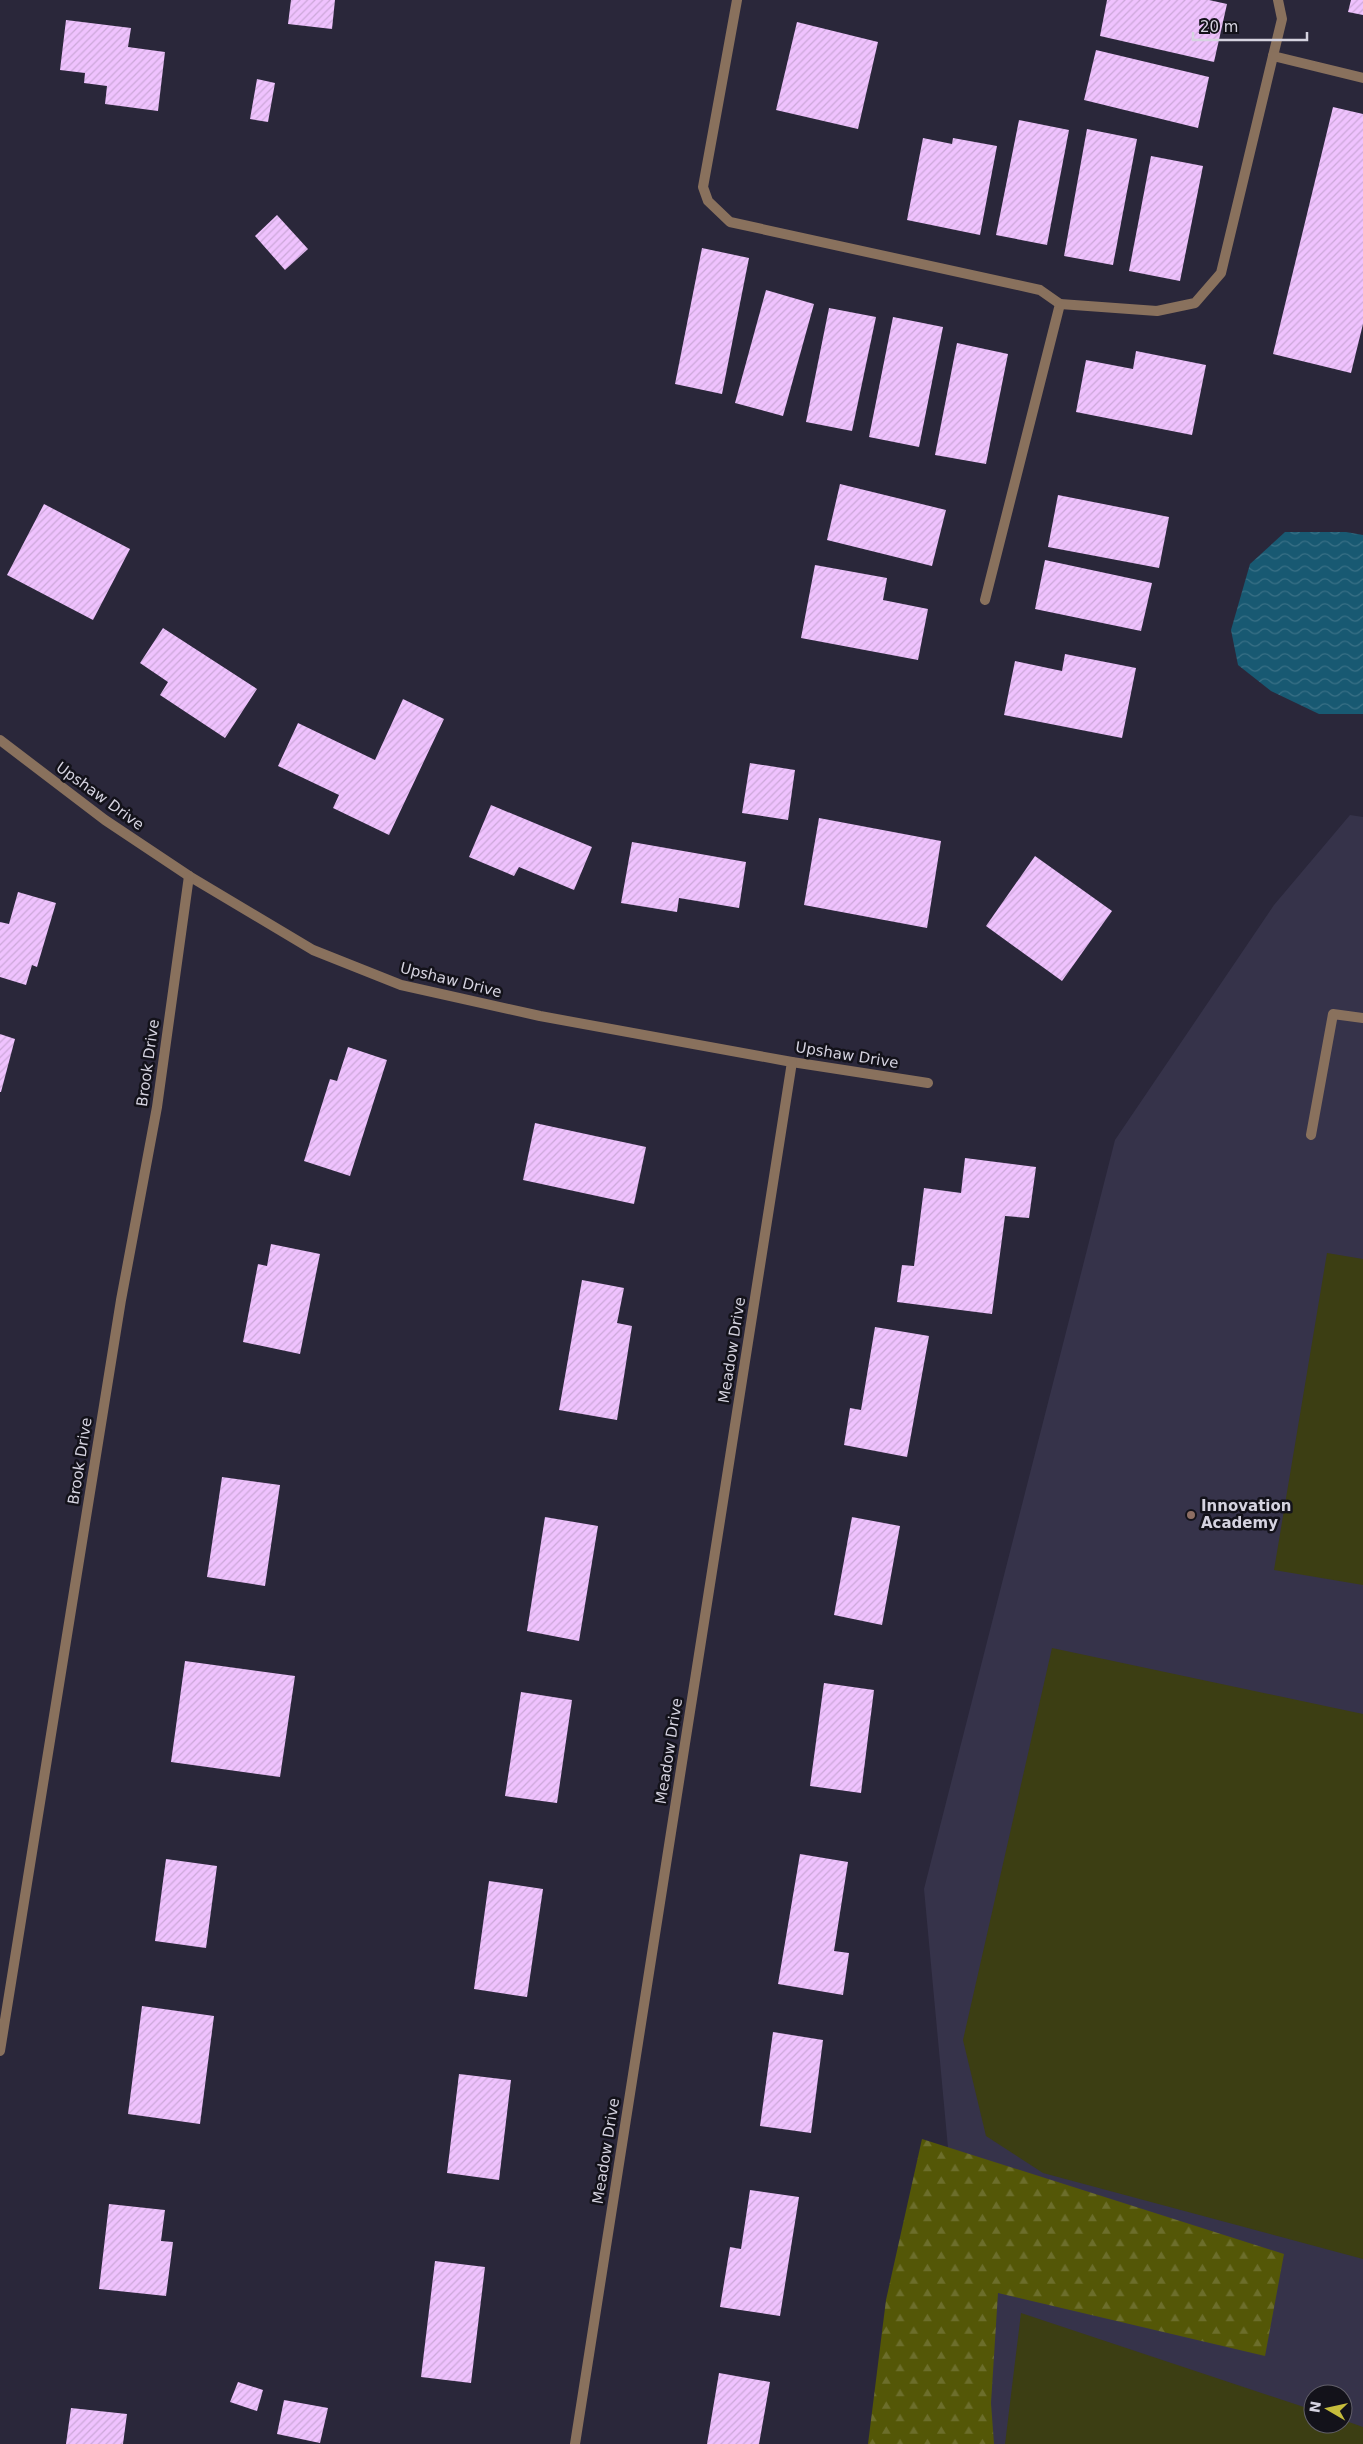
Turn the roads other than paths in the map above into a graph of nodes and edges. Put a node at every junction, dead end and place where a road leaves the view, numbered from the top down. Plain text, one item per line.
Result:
1 (737, 0) edge
2 (1278, 0) edge
3 (1273, 56) junction
4 (1363, 78) edge
5 (1060, 304) junction
6 (985, 600) dead end
7 (0, 740) edge
8 (189, 876) junction
9 (1363, 1018) edge
10 (792, 1062) junction
11 (928, 1083) dead end
12 (1311, 1135) dead end
13 (0, 2051) edge
14 (575, 2444) edge

1 - 5 street
2 - 3 street
3 - 4 street
3 - 5 street
5 - 6 street
7 - 8 street, Upshaw Drive
8 - 10 street, Upshaw Drive
8 - 13 street, Brook Drive
9 - 12 street
10 - 11 street, Upshaw Drive
10 - 14 street, Meadow Drive

